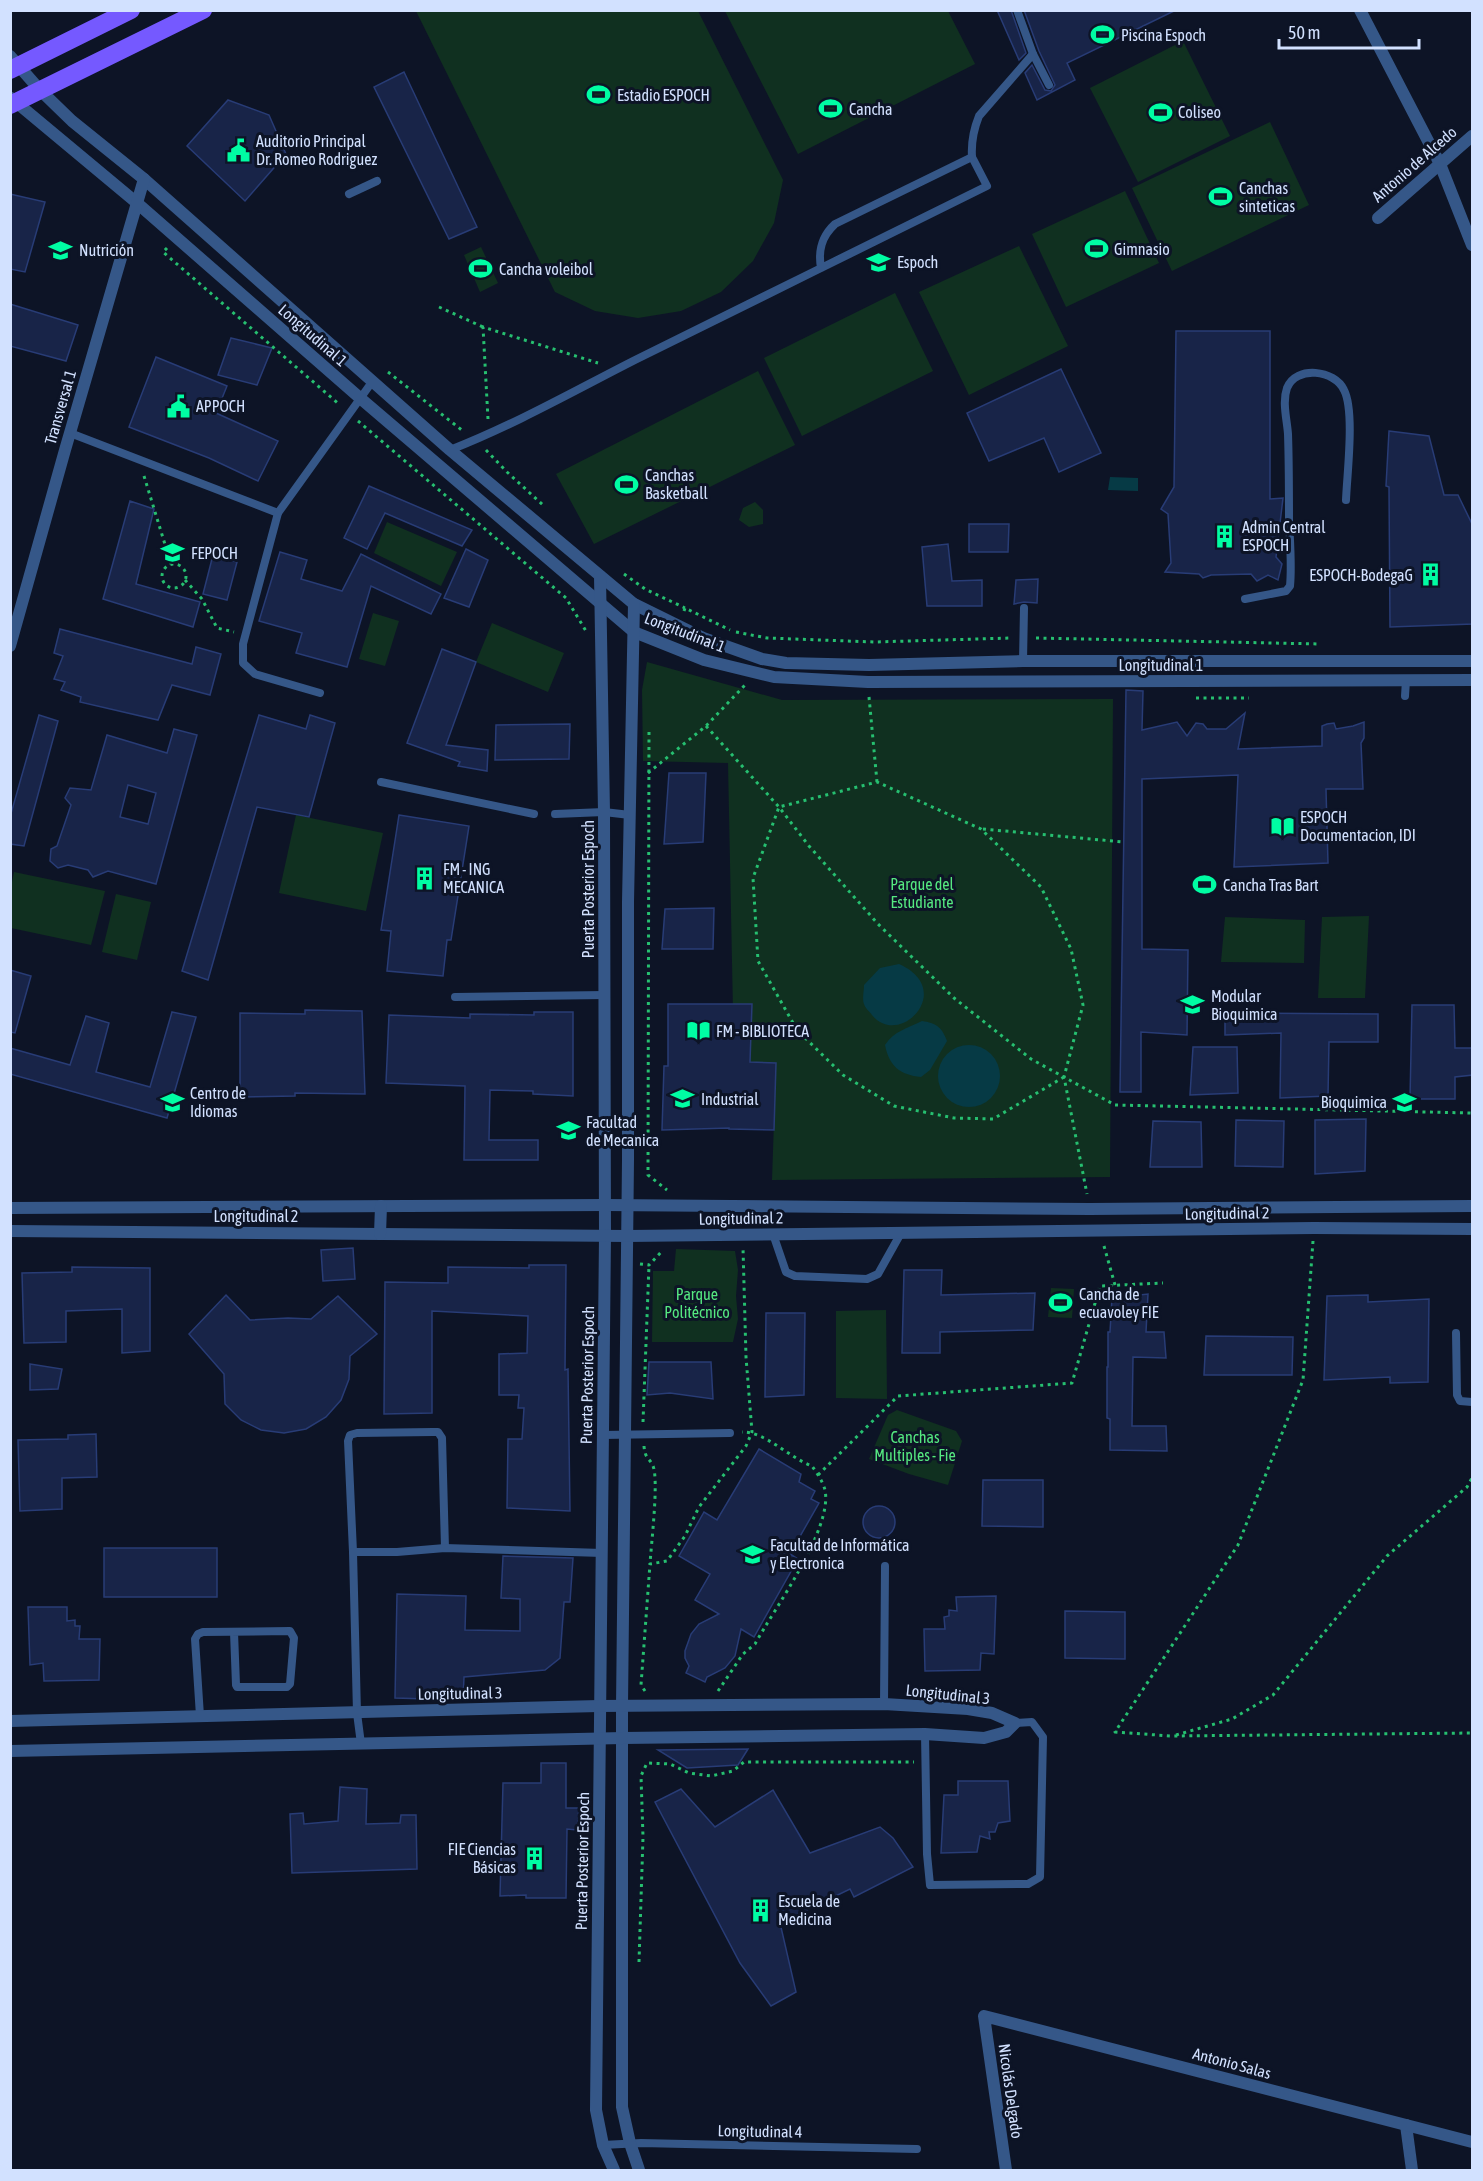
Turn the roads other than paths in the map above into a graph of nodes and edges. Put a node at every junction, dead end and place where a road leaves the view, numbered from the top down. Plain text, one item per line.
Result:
1 (131, 10) edge
2 (203, 10) edge
3 (1017, 10) edge
4 (1360, 10) edge
5 (1033, 54) junction
6 (13, 64) edge
7 (1049, 85) dead end
8 (39, 89) junction
9 (12, 101) edge
10 (1473, 136) edge
11 (972, 157) junction
12 (1440, 165) junction
13 (144, 179) junction
14 (377, 181) dead end
15 (349, 194) dead end
16 (137, 203) junction
17 (1377, 218) dead end
18 (1473, 245) edge
19 (821, 268) junction
20 (372, 382) junction
21 (360, 398) junction
22 (70, 433) junction
23 (450, 450) junction
24 (1346, 500) dead end
25 (278, 513) junction
26 (600, 576) junction
27 (1245, 599) dead end
28 (602, 604) junction
29 (633, 604) junction
30 (1024, 608) dead end
31 (633, 631) junction
32 (10, 646) edge
33 (1023, 661) junction
34 (1473, 661) edge
35 (1406, 680) junction
36 (1473, 681) edge
37 (320, 693) dead end
38 (1405, 696) dead end
39 (381, 782) dead end
40 (604, 812) junction
41 (534, 814) dead end
42 (555, 814) dead end
43 (630, 815) junction
44 (605, 995) junction
45 (455, 997) dead end
46 (605, 1205) junction
47 (381, 1206) junction
48 (627, 1206) junction
49 (1473, 1206) edge
50 (10, 1208) edge
51 (1166, 1209) junction
52 (1473, 1229) edge
53 (1167, 1230) junction
54 (10, 1231) edge
55 (901, 1233) junction
56 (380, 1234) junction
57 (773, 1234) junction
58 (605, 1236) junction
59 (627, 1236) junction
60 (1456, 1334) dead end
61 (1473, 1402) edge
62 (730, 1433) road end
63 (625, 1434) junction
64 (603, 1435) junction
65 (445, 1548) junction
66 (353, 1552) junction
67 (602, 1553) junction
68 (885, 1566) dead end
69 (234, 1632) junction
70 (884, 1704) junction
71 (599, 1706) junction
72 (622, 1706) junction
73 (357, 1713) junction
74 (200, 1716) junction
75 (10, 1721) edge
76 (1015, 1723) junction
77 (925, 1734) junction
78 (600, 1738) junction
79 (623, 1738) junction
80 (361, 1744) junction
81 (10, 1751) edge
82 (984, 2016) joint
83 (1406, 2125) junction
84 (1473, 2142) edge
85 (630, 2143) junction
86 (603, 2145) junction
87 (917, 2149) dead end
88 (614, 2170) edge
89 (639, 2170) edge
90 (1006, 2170) edge
91 (1412, 2170) edge

1 - 6 main road
2 - 8 main road
3 - 5 lane
4 - 12 street
5 - 7 lane
5 - 11 lane
6 - 8 street, Longitudinal 1
8 - 9 main road
8 - 13 street, Longitudinal 1
9 - 16 street, Longitudinal 1
10 - 12 street, Antonio de Alcedo
11 - 19 lane
11 - 19 lane
12 - 17 street, Antonio de Alcedo
12 - 18 street
13 - 16 street, Transversal 1
13 - 20 street, Longitudinal 1
14 - 15 lane
16 - 21 street, Longitudinal 1
16 - 22 street, Transversal 1
19 - 23 lane
20 - 21 lane
20 - 23 street, Longitudinal 1
21 - 25 lane
21 - 28 street, Longitudinal 1
22 - 25 lane
22 - 32 street, Transversal 1
23 - 26 street, Longitudinal 1
24 - 27 lane
25 - 37 lane
26 - 28 street, Puerta Posterior Espoch
26 - 29 street, Longitudinal 1
28 - 31 street, Longitudinal 1
28 - 40 street, Puerta Posterior Espoch
29 - 31 street
29 - 33 street, Longitudinal 1
30 - 33 lane
31 - 35 street, Longitudinal 1
31 - 43 street
33 - 34 street, Longitudinal 1
35 - 36 street, Longitudinal 1
35 - 38 lane
39 - 41 lane
40 - 42 lane
40 - 43 lane
40 - 44 street, Puerta Posterior Espoch
43 - 48 street
44 - 45 lane
44 - 46 street, Puerta Posterior Espoch
46 - 47 street, Longitudinal 2
46 - 48 street, Longitudinal 2
46 - 58 street, Puerta Posterior Espoch
47 - 50 street, Longitudinal 2
47 - 56 street
48 - 51 street, Longitudinal 2
48 - 59 street
49 - 51 street, Longitudinal 2
51 - 53 street
52 - 53 street, Longitudinal 2
53 - 55 street, Longitudinal 2
54 - 56 street, Longitudinal 2
55 - 57 street, Longitudinal 2
55 - 57 lane
56 - 58 street, Longitudinal 2
57 - 59 street, Longitudinal 2
58 - 59 street, Longitudinal 2
58 - 64 street, Puerta Posterior Espoch
59 - 63 street
60 - 61 lane
62 - 63 lane
63 - 64 lane
63 - 72 street
64 - 67 street, Puerta Posterior Espoch
65 - 66 lane
65 - 66 lane
65 - 67 lane
66 - 73 lane
67 - 71 street, Puerta Posterior Espoch
68 - 70 lane
69 - 69 lane
69 - 74 lane
70 - 72 street, Longitudinal 3
70 - 76 street, Longitudinal 3
71 - 72 street, Longitudinal 3
71 - 73 street, Longitudinal 3
71 - 78 street, Puerta Posterior Espoch
72 - 79 street
73 - 74 street, Longitudinal 3
73 - 80 lane
74 - 75 street, Longitudinal 3
76 - 77 street
76 - 77 lane
77 - 79 street
78 - 79 street
78 - 80 street
78 - 86 street, Puerta Posterior Espoch
79 - 85 street
80 - 81 street
82 - 83 street, Antonio Salas
82 - 90 street, Nicolás Delgado
83 - 84 street, Antonio Salas
83 - 91 street
85 - 86 lane, Longitudinal 4
85 - 87 lane, Longitudinal 4
85 - 89 street
86 - 88 street, Puerta Posterior Espoch

